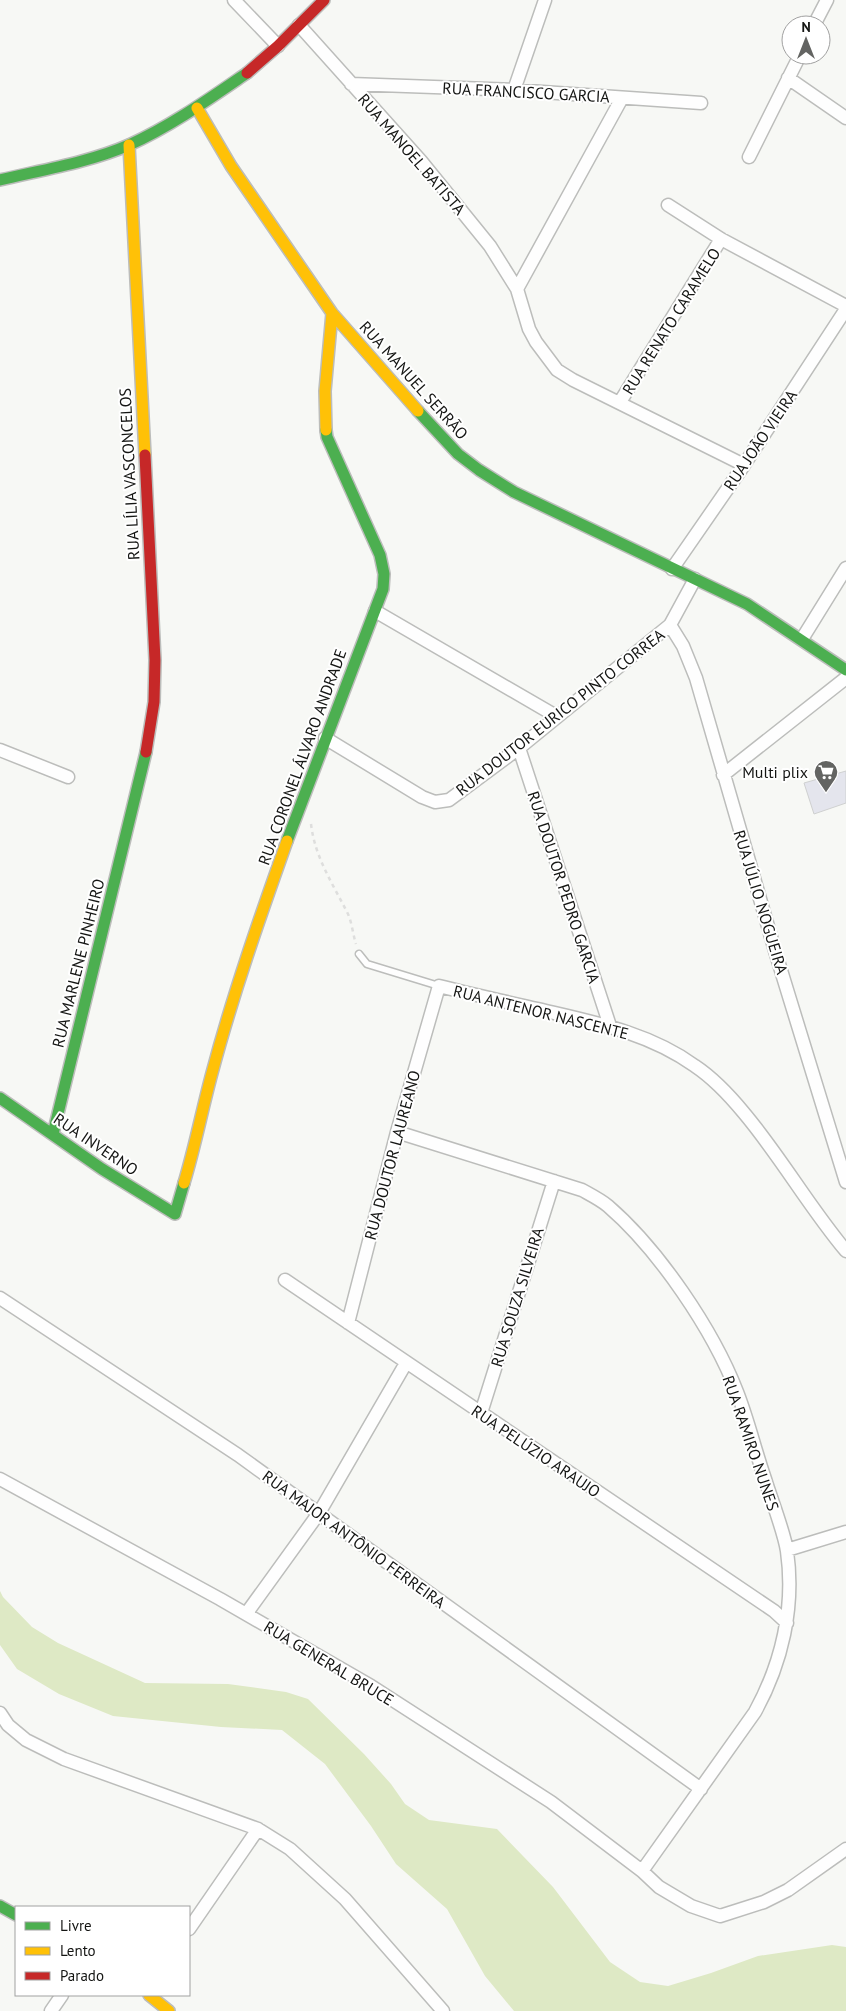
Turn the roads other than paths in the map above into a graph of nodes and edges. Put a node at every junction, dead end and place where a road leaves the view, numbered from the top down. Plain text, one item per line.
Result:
1 (234, 0) edge
2 (324, 0) edge
3 (545, 0) edge
4 (827, 0) edge
5 (819, 15) edge
6 (299, 25) junction
7 (278, 46) junction
8 (795, 65) edge
9 (788, 78) junction
10 (351, 84) junction
11 (514, 90) junction
12 (622, 98) junction
13 (701, 103) dead end
14 (197, 108) junction
15 (846, 118) edge
16 (128, 145) junction
17 (749, 157) dead end
18 (0, 180) edge
19 (668, 205) dead end
20 (721, 239) junction
21 (517, 289) junction
22 (846, 307) edge
23 (332, 313) junction
24 (620, 402) junction
25 (744, 465) junction
26 (846, 568) edge
27 (672, 569) junction
28 (695, 579) junction
29 (375, 611) junction
30 (670, 625) junction
31 (802, 639) junction
32 (846, 670) edge
33 (846, 678) edge
34 (556, 716) junction
35 (325, 738) junction
36 (519, 748) junction
37 (0, 750) edge
38 (723, 775) junction
39 (68, 777) dead end
40 (135, 800) joint
41 (359, 954) road end
42 (439, 986) junction
43 (610, 1026) junction
44 (0, 1098) edge
45 (397, 1132) junction
46 (53, 1134) junction
47 (554, 1181) junction
48 (846, 1182) edge
49 (175, 1214) joint
50 (846, 1251) edge
51 (285, 1280) dead end
52 (0, 1298) edge
53 (348, 1323) junction
54 (406, 1363) junction
55 (481, 1413) junction
56 (0, 1480) edge
57 (319, 1513) junction
58 (846, 1532) edge
59 (787, 1550) junction
60 (246, 1614) junction
61 (786, 1623) junction
62 (0, 1713) edge
63 (701, 1789) junction
64 (258, 1830) junction
65 (846, 1848) edge
66 (642, 1871) junction
67 (0, 1906) edge
68 (15, 1914) edge
69 (190, 1928) edge
70 (61, 1996) edge
71 (151, 1996) edge
72 (51, 2011) edge
73 (169, 2011) edge
74 (442, 2011) edge

1 - 7 street
2 - 6 street
3 - 11 street
4 - 5 street
6 - 7 street
6 - 10 street, RUA MANOEL BATISTA
7 - 14 street
8 - 9 street
9 - 15 street
9 - 17 street
10 - 11 street, RUA FRANCISCO GARCIA
10 - 21 street, RUA MANOEL BATISTA
11 - 12 street, RUA FRANCISCO GARCIA
12 - 13 street, RUA FRANCISCO GARCIA
12 - 21 street
14 - 16 street
14 - 23 street, RUA MANUEL SERRÃO
16 - 18 street
16 - 40 street, RUA LÍLIA VASCONCELOS
19 - 20 street
20 - 22 street
20 - 24 street, RUA RENATO CARAMELO
21 - 24 street, RUA MANOEL BATISTA
22 - 25 street, RUA JOÃO VIEIRA
23 - 27 street, RUA MANUEL SERRÃO
23 - 29 street, RUA CORONEL ÁLVARO ANDRADE
24 - 25 street, RUA MANOEL BATISTA
25 - 27 street, RUA JOÃO VIEIRA
26 - 31 street
27 - 28 street, RUA MANUEL SERRÃO
28 - 30 street, RUA DOUTOR EURICO PINTO CORREA
28 - 31 street, RUA MANUEL SERRÃO
29 - 34 street
29 - 35 street, RUA CORONEL ÁLVARO ANDRADE
30 - 34 street, RUA DOUTOR EURICO PINTO CORREA
30 - 38 street, RUA JÚLIO NOGUEIRA
31 - 32 street, RUA MANUEL SERRÃO
33 - 38 street
34 - 36 street, RUA DOUTOR EURICO PINTO CORREA
35 - 36 street, RUA DOUTOR EURICO PINTO CORREA
35 - 49 street, RUA CORONEL ÁLVARO ANDRADE
36 - 43 street, RUA DOUTOR PEDRO GARCIA
37 - 39 street
38 - 48 street, RUA JÚLIO NOGUEIRA
40 - 46 street, RUA MARLENE PINHEIRO
41 - 42 lane
42 - 43 street, RUA ANTENOR NASCENTE
42 - 45 street, RUA DOUTOR LAUREANO
43 - 50 street, RUA ANTENOR NASCENTE
44 - 46 street, RUA INVERNO
45 - 47 street, RUA RAMIRO NUNES
45 - 53 street, RUA DOUTOR LAUREANO
46 - 49 street, RUA INVERNO
47 - 55 street, RUA SOUZA SILVEIRA
47 - 59 street, RUA RAMIRO NUNES
51 - 53 street, RUA PELÚZIO ARAUJO
52 - 57 street, RUA MAJOR ANTÔNIO FERREIRA
53 - 54 street, RUA PELÚZIO ARAUJO
54 - 55 street, RUA PELÚZIO ARAUJO
54 - 57 street
55 - 61 street, RUA PELÚZIO ARAUJO
56 - 60 street, RUA GENERAL BRUCE
57 - 60 street
57 - 63 street, RUA MAJOR ANTÔNIO FERREIRA
58 - 59 street
59 - 61 street, RUA RAMIRO NUNES
60 - 66 street, RUA GENERAL BRUCE
61 - 63 street, RUA RAMIRO NUNES
62 - 64 street
63 - 66 street, RUA RAMIRO NUNES
64 - 69 street
64 - 74 street
65 - 66 street, RUA GENERAL BRUCE
67 - 68 street
70 - 72 street
71 - 73 street

